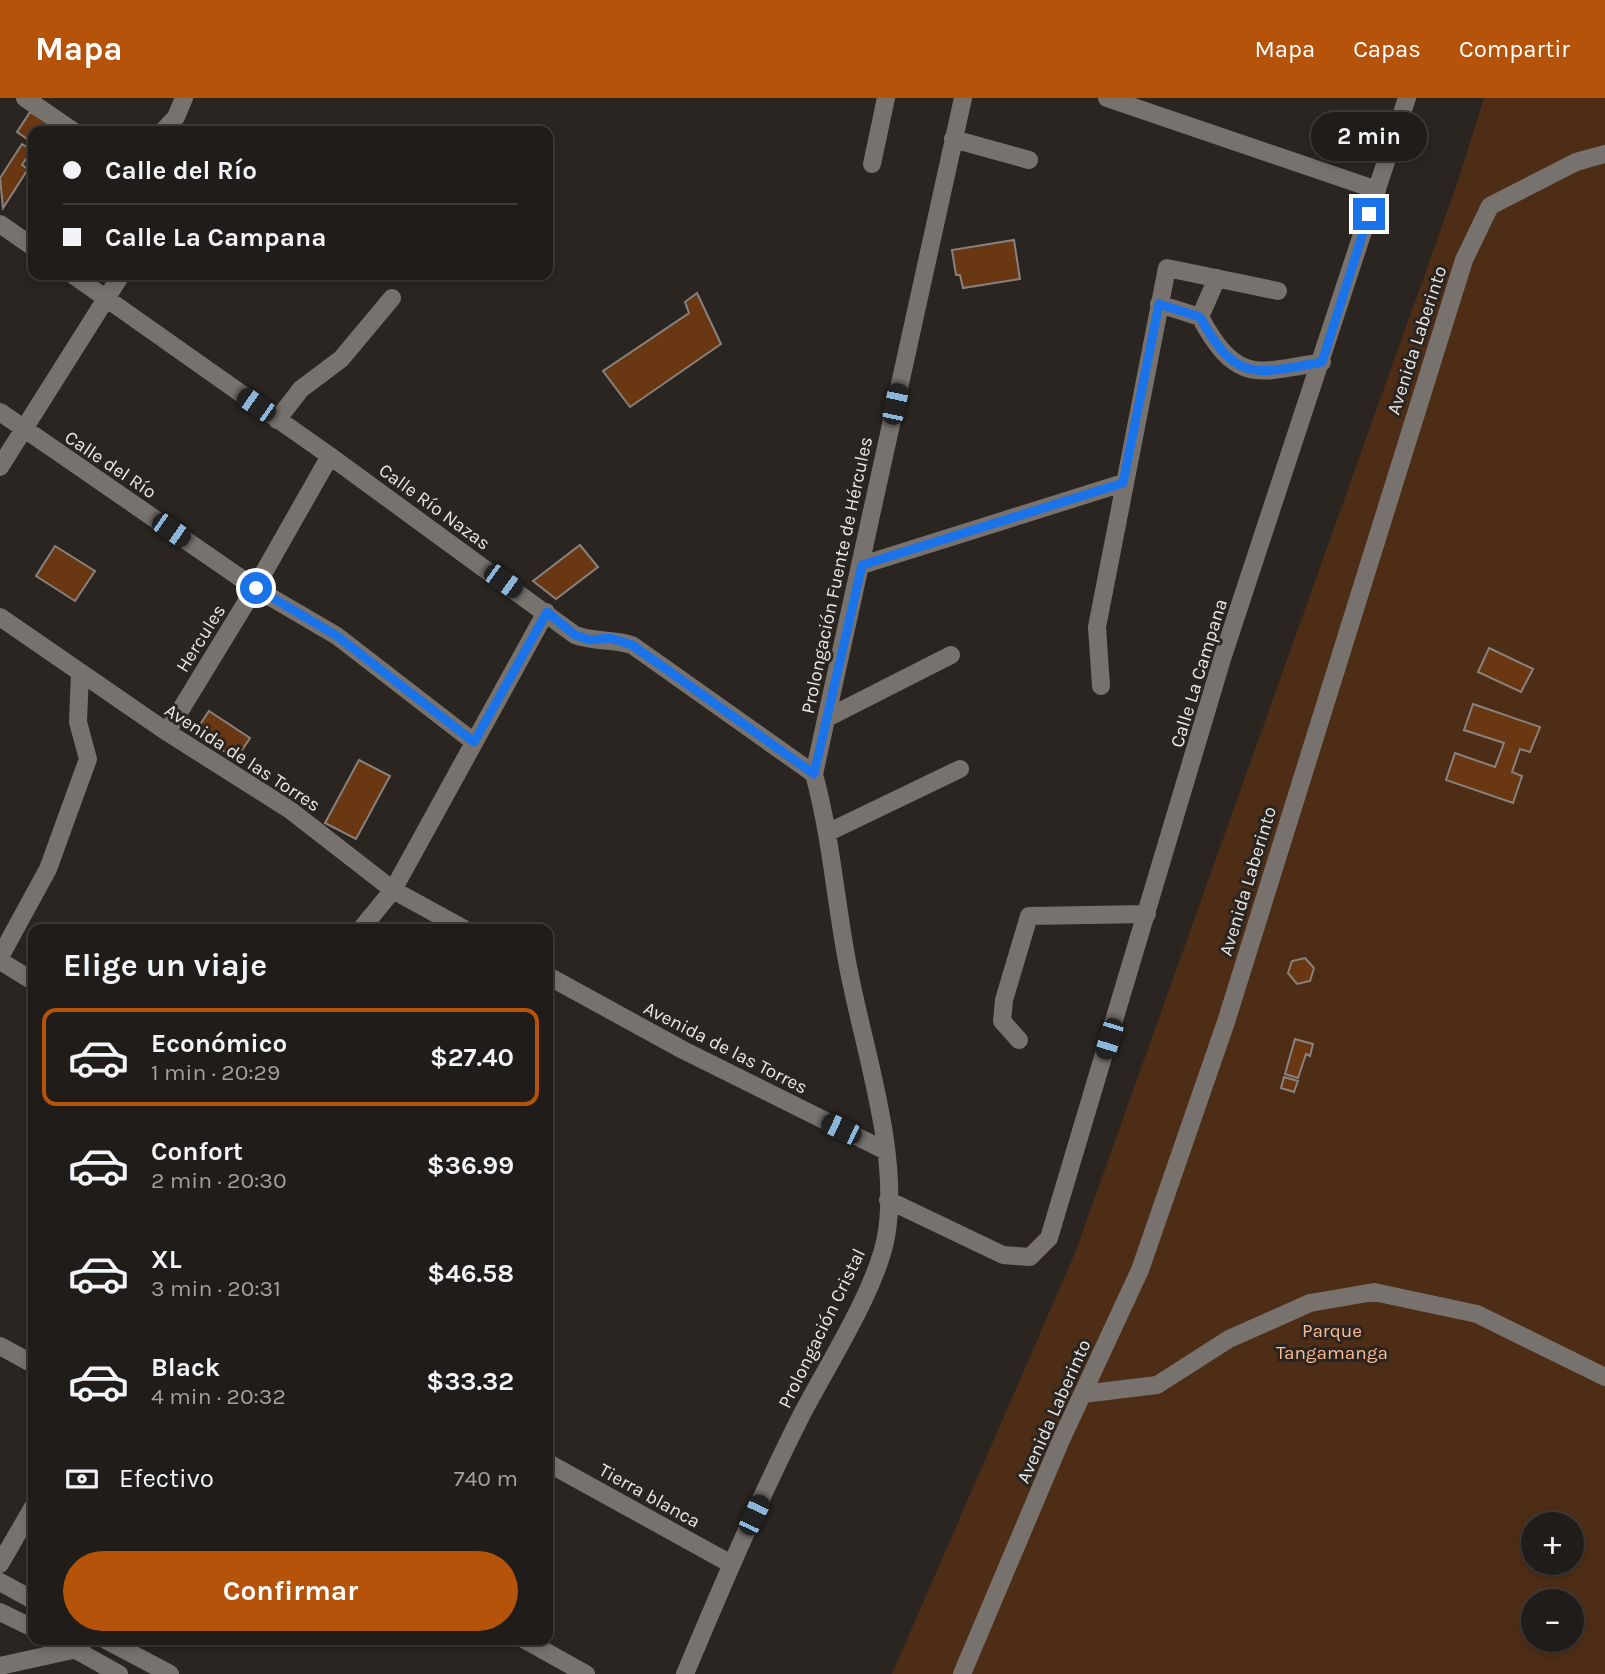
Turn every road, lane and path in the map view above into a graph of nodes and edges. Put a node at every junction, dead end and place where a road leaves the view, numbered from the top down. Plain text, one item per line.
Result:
1 (25, 98) edge
2 (184, 98) edge
3 (886, 98) edge
4 (963, 98) edge
5 (1107, 98) edge
6 (1407, 98) edge
7 (1147, 104) edge
8 (66, 126) edge
9 (168, 126) edge
10 (953, 139) junction
11 (1605, 154) edge
12 (1029, 160) dead end
13 (872, 164) dead end
14 (1377, 190) junction
15 (0, 224) edge
16 (28, 244) edge
17 (1217, 278) junction
18 (80, 280) edge
19 (118, 280) edge
20 (1278, 291) dead end
21 (107, 298) junction
22 (392, 298) dead end
23 (1159, 304) junction
24 (1200, 317) junction
25 (1322, 362) junction
26 (0, 412) edge
27 (277, 420) junction
28 (23, 429) junction
29 (330, 456) junction
30 (0, 467) edge
31 (1123, 483) junction
32 (862, 565) junction
33 (256, 588) junction
34 (547, 612) junction
35 (0, 617) edge
36 (951, 655) dead end
37 (80, 673) junction
38 (1101, 686) dead end
39 (827, 718) junction
40 (167, 732) junction
41 (474, 742) junction
42 (960, 769) dead end
43 (814, 774) junction
44 (829, 832) junction
45 (393, 890) junction
46 (1147, 914) junction
47 (365, 924) edge
48 (455, 924) edge
49 (0, 959) edge
50 (28, 978) edge
51 (553, 978) edge
52 (1018, 1040) dead end
53 (886, 1151) junction
54 (888, 1200) junction
55 (0, 1346) edge
56 (28, 1361) edge
57 (1605, 1377) edge
58 (1083, 1394) junction
59 (553, 1466) edge
60 (28, 1516) edge
61 (0, 1564) edge
62 (731, 1564) junction
63 (0, 1582) edge
64 (28, 1597) edge
65 (0, 1612) edge
66 (28, 1626) edge
67 (77, 1645) edge
68 (82, 1645) edge
69 (115, 1645) edge
70 (533, 1645) edge
71 (0, 1666) edge
72 (119, 1674) edge
73 (170, 1674) edge
74 (586, 1674) edge
75 (685, 1674) edge
76 (962, 1674) edge

1 - 8 street
2 - 9 street
3 - 13 street
4 - 10 street, Prolongación Fuente de Hércules
5 - 7 street
6 - 14 street, Calle La Campana
7 - 14 street
10 - 12 street
10 - 32 street, Prolongación Fuente de Hércules
11 - 58 street, Avenida Laberinto
14 - 25 street, Calle La Campana
15 - 16 street
17 - 20 street
17 - 23 street
17 - 24 street
18 - 21 street, Calle Río Nazas
19 - 21 street
21 - 27 street, Calle Río Nazas
21 - 28 street
22 - 27 street
23 - 24 street
23 - 31 street
24 - 25 street
25 - 46 street, Calle La Campana
26 - 28 street, Calle del Río
27 - 29 street, Calle Río Nazas
28 - 30 street
28 - 33 street, Calle del Río
29 - 33 street, Hercules
29 - 34 street, Calle Río Nazas
31 - 32 street
31 - 38 street
32 - 39 street, Prolongación Fuente de Hércules
33 - 40 street, Hercules
33 - 41 street, Calle del Río
34 - 41 street
34 - 43 street, Calle Río Nazas
35 - 37 street, Avenida de las Torres
36 - 39 street
37 - 40 street, Avenida de las Torres
37 - 49 street
39 - 43 street, Prolongación Fuente de Hércules
40 - 45 street, Avenida de las Torres
41 - 45 street
42 - 44 street
43 - 44 street, Prolongación Cristal
44 - 53 street, Prolongación Cristal
45 - 47 street
45 - 48 street, Avenida de las Torres
46 - 52 street
46 - 54 street, Calle La Campana
49 - 50 street
51 - 53 street, Avenida de las Torres
53 - 54 street, Prolongación Cristal
54 - 62 street, Prolongación Cristal
55 - 56 street
57 - 58 street
58 - 76 street, Avenida Laberinto
59 - 62 street, Tierra blanca
60 - 61 street
62 - 75 street, Prolongación Cristal
63 - 64 street
65 - 66 street
67 - 71 street
68 - 72 street
69 - 73 street
70 - 74 street

